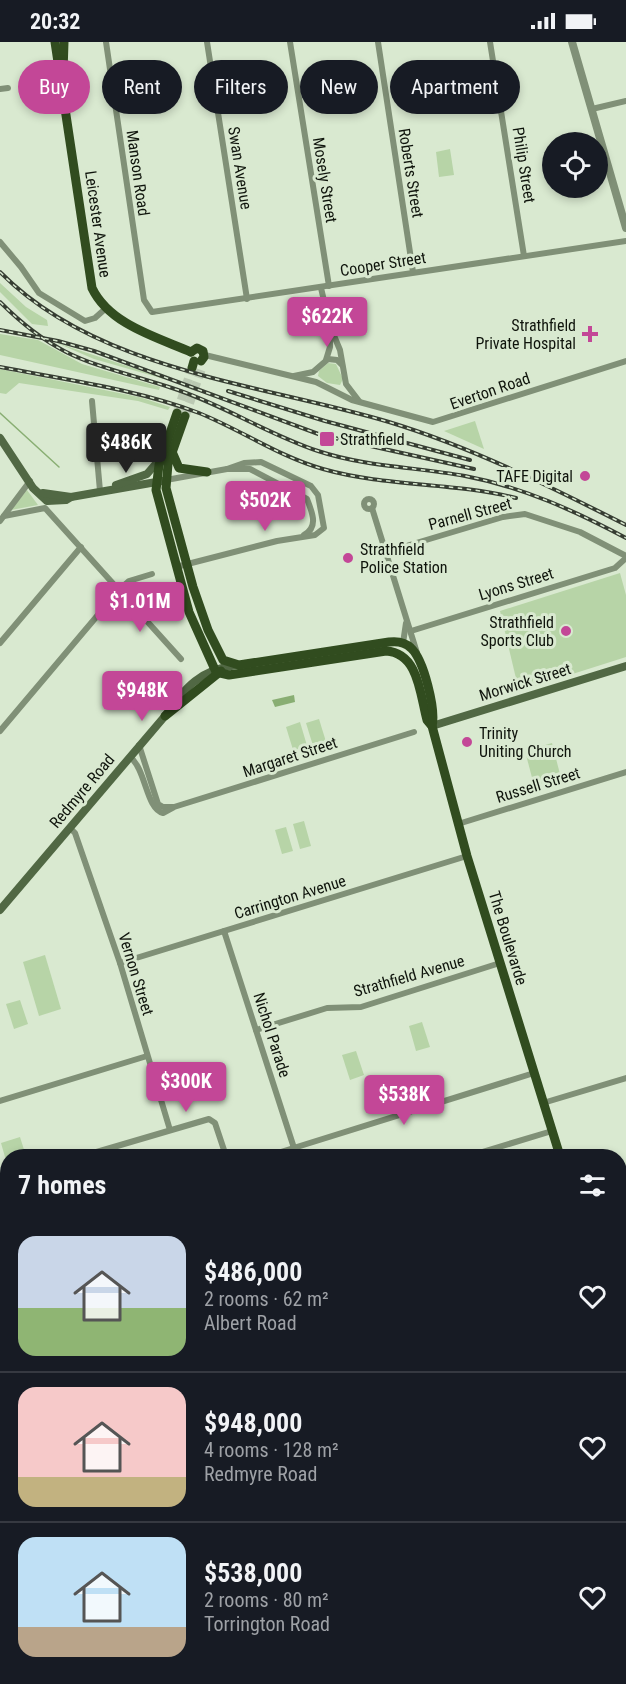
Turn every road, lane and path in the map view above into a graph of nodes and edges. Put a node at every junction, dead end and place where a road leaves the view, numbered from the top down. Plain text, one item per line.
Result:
1 (56, 42) edge
2 (64, 42) edge
3 (106, 42) edge
4 (207, 42) edge
5 (290, 42) edge
6 (378, 42) edge
7 (490, 42) edge
8 (572, 42) edge
9 (59, 60) edge
10 (63, 60) edge
11 (8, 88) dead end
12 (0, 89) edge
13 (626, 100) edge
14 (592, 109) junction
15 (67, 114) edge
16 (626, 228) edge
17 (626, 241) edge
18 (0, 242) edge
19 (524, 256) junction
20 (412, 272) junction
21 (328, 286) junction
22 (321, 288) junction
23 (247, 299) junction
24 (146, 306) joint
25 (105, 309) junction
26 (330, 326) junction
27 (326, 360) junction
28 (197, 361) joint
29 (626, 361) edge
30 (342, 365) junction
31 (314, 372) junction
32 (285, 375) junction
33 (316, 382) junction
34 (346, 384) junction
35 (337, 391) junction
36 (92, 401) dead end
37 (361, 402) junction
38 (0, 438) edge
39 (172, 452) junction
40 (162, 457) junction
41 (227, 469) junction
42 (207, 472) junction
43 (166, 480) junction
44 (30, 481) junction
45 (155, 482) junction
46 (311, 486) junction
47 (111, 490) junction
48 (100, 491) junction
49 (305, 496) junction
50 (71, 497) junction
51 (60, 501) junction
52 (45, 508) junction
53 (372, 508) dead end
54 (2, 518) edge
55 (301, 536) junction
56 (81, 547) junction
57 (386, 552) junction
58 (626, 557) edge
59 (186, 564) junction
60 (176, 567) junction
61 (152, 573) dead end
62 (118, 590) junction
63 (406, 624) junction
64 (411, 631) junction
65 (0, 643) edge
66 (403, 643) junction
67 (405, 657) joint
68 (418, 657) junction
69 (181, 659) dead end
70 (626, 666) edge
71 (222, 669) junction
72 (415, 673) junction
73 (165, 716) junction
74 (432, 726) junction
75 (0, 731) edge
76 (414, 732) dead end
77 (134, 752) junction
78 (626, 772) edge
79 (174, 807) junction
80 (458, 824) junction
81 (70, 828) junction
82 (467, 856) junction
83 (0, 910) edge
84 (224, 931) junction
85 (120, 963) junction
86 (500, 963) junction
87 (256, 1030) junction
88 (147, 1056) junction
89 (534, 1073) junction
90 (626, 1078) edge
91 (0, 1101) edge
92 (543, 1103) junction
93 (170, 1130) junction
94 (552, 1131) junction
95 (294, 1148) junction
96 (106, 1149) edge
97 (224, 1149) edge
98 (291, 1149) edge
99 (492, 1149) edge
100 (558, 1149) edge

1 - 9 main road, Leicester Avenue
2 - 10 main road, Leicester Avenue
3 - 24 street, Manson Road
4 - 23 street, Swan Avenue
5 - 21 street, Mosely Street
6 - 20 street, Roberts Street
7 - 19 street, Philip Street
8 - 14 street
11 - 12 street
13 - 14 street
14 - 16 street
15 - 25 main road, Leicester Avenue
17 - 19 street, Cooper Street
18 - 25 street
19 - 20 street, Cooper Street
20 - 21 street, Cooper Street
21 - 22 street, Cooper Street
22 - 23 street, Cooper Street
22 - 26 street
23 - 24 street, Cooper Street
25 - 28 main road
26 - 27 street
26 - 30 street
27 - 30 street
27 - 31 street
28 - 32 street
29 - 37 street, Everton Road
30 - 34 street
31 - 32 street
31 - 33 street
32 - 33 street
33 - 35 street
34 - 35 street
34 - 37 street
35 - 37 street, Everton Road
36 - 48 street
38 - 44 main road
39 - 40 main road
39 - 42 main road
39 - 43 main road
40 - 45 main road
40 - 47 main road
41 - 42 street
41 - 46 street
41 - 49 street
42 - 43 street
43 - 45 main road
43 - 59 main road
44 - 50 main road
44 - 51 main road
44 - 54 street
45 - 47 main road
45 - 60 main road
46 - 49 street
46 - 55 street
47 - 48 main road
48 - 50 main road
49 - 55 street
50 - 51 main road
51 - 52 main road
52 - 54 street
52 - 56 street
53 - 57 street, The Boulevarde
55 - 59 street
56 - 62 street
56 - 65 street
57 - 58 street, Parnell Street
57 - 63 street, The Boulevarde
58 - 64 street, Lyons Street
59 - 60 street
59 - 71 main road
60 - 71 main road
61 - 62 street
62 - 69 street
62 - 75 street
63 - 64 street, The Boulevarde
63 - 66 street, The Boulevarde
64 - 68 street, The Boulevarde
66 - 68 main road
66 - 71 main road
66 - 72 main road
67 - 71 main road, Redmyre Road
67 - 72 main road, The Boulevarde
68 - 74 main road, The Boulevarde
70 - 74 main road, Morwick Street
71 - 73 main road
71 - 73 main road, Redmyre Road
72 - 74 main road, The Boulevarde
73 - 77 main road, Redmyre Road
74 - 80 main road, The Boulevarde
76 - 79 street, Margaret Street
77 - 79 street
77 - 79 street
77 - 81 main road, Redmyre Road
78 - 80 street, Russell Street
80 - 82 main road, The Boulevarde
81 - 83 main road, Redmyre Road
81 - 85 street, Vernon Street
82 - 84 street, Carrington Avenue
82 - 86 main road, The Boulevarde
84 - 85 street, Carrington Avenue
84 - 87 street, Nichol Parade
85 - 88 street, Vernon Street
86 - 87 street, Strathfield Avenue
86 - 89 main road, The Boulevarde
87 - 95 street, Nichol Parade
88 - 91 street
88 - 93 street, Vernon Street
89 - 92 main road, The Boulevarde
89 - 95 street
90 - 92 street
92 - 94 main road, The Boulevarde
93 - 96 street
93 - 97 street
94 - 99 street
94 - 100 main road, The Boulevarde
95 - 98 street

